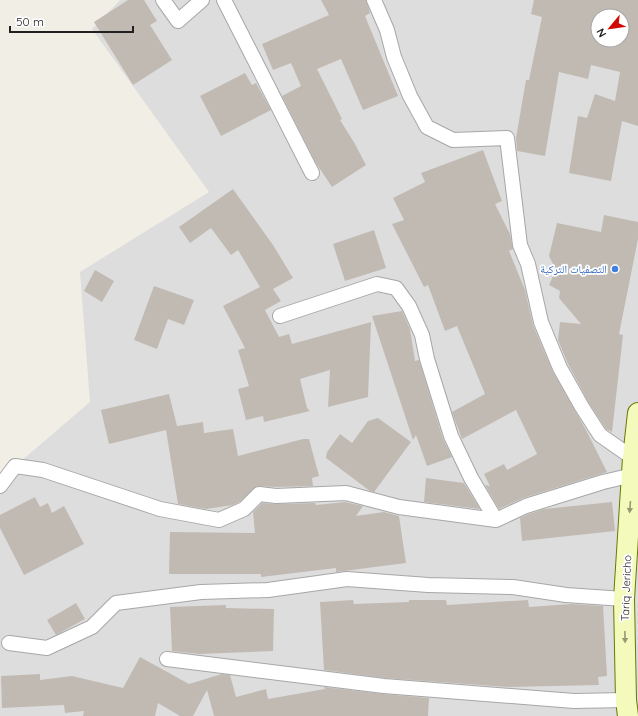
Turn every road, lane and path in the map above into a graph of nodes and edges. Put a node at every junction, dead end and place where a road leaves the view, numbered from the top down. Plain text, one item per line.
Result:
1 (163, 0) edge
2 (202, 0) edge
3 (224, 0) edge
4 (374, 0) edge
5 (312, 173) dead end
6 (280, 316) dead end
7 (638, 413) edge
8 (633, 466) junction
9 (0, 486) edge
10 (496, 520) junction
11 (624, 599) junction
12 (9, 643) dead end
13 (167, 659) dead end
14 (627, 708) edge

1 - 2 street
3 - 5 street
4 - 8 street
6 - 10 street
7 - 8 main road, Tariq Jericho
8 - 10 street
8 -> 11 main road, Tariq Jericho
9 - 10 street
11 - 12 street
11 -> 14 main road, Tariq Jericho
13 - 14 street

